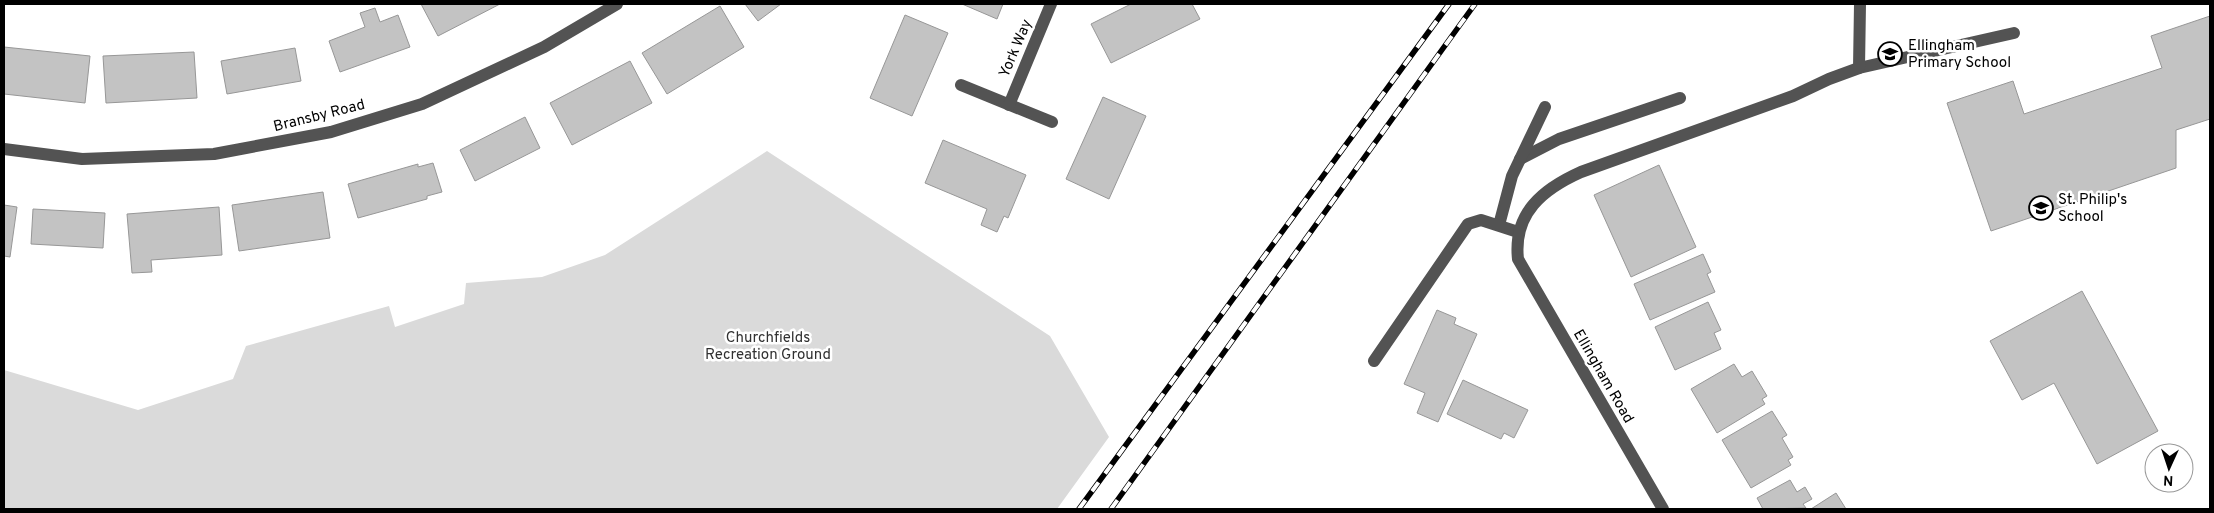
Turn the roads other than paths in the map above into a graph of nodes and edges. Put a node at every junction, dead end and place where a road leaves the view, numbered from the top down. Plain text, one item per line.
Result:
1 (617, 4) edge
2 (1052, 4) edge
3 (1860, 4) edge
4 (2014, 33) dead end
5 (1859, 68) junction
6 (961, 85) dead end
7 (1680, 98) dead end
8 (1009, 105) junction
9 (1545, 107) dead end
10 (1052, 122) dead end
11 (4, 148) edge
12 (1520, 159) junction
13 (1499, 226) junction
14 (1518, 232) junction
15 (1374, 361) dead end
16 (1663, 509) edge

1 - 11 street, Bransby Road
2 - 8 street, York Way
3 - 5 street
4 - 5 street
5 - 14 street
6 - 8 street
7 - 12 street
8 - 10 street
9 - 12 street
12 - 13 street
13 - 14 street
13 - 15 street
14 - 16 street, Ellingham Road

